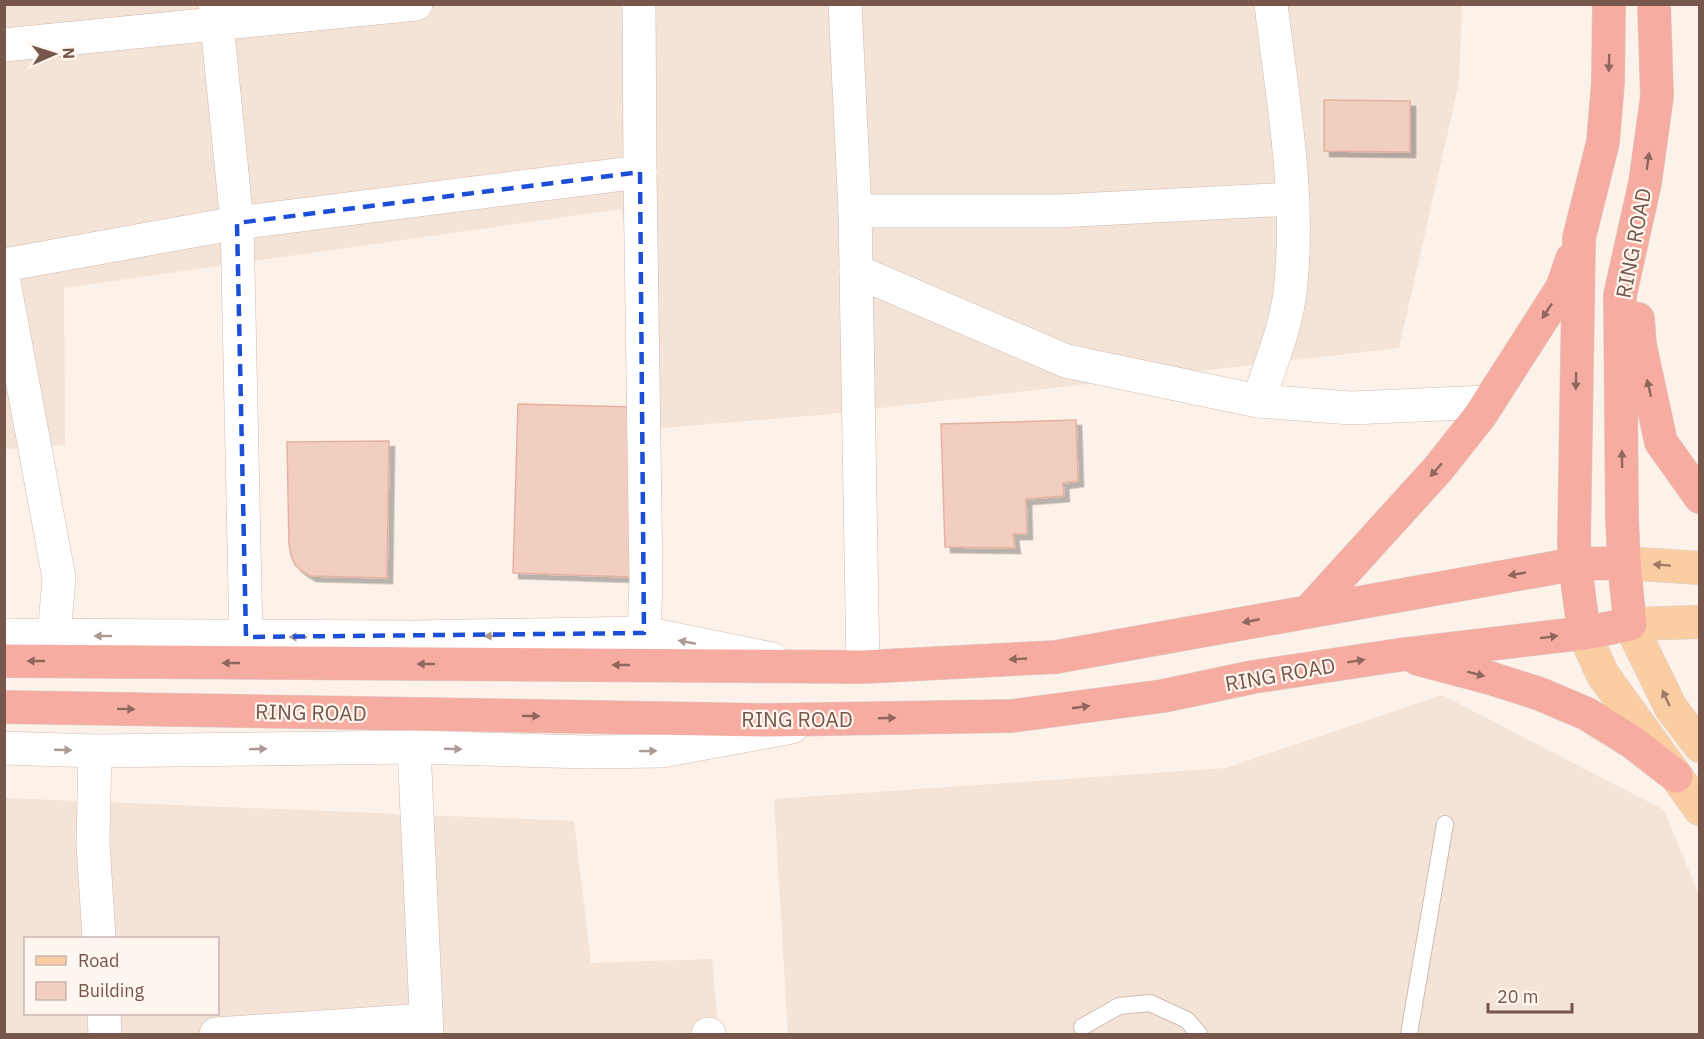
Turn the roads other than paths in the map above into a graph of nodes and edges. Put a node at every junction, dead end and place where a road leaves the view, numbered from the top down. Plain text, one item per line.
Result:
1 (416, 4) edge
2 (639, 4) edge
3 (845, 4) edge
4 (1271, 4) edge
5 (1609, 4) edge
6 (1654, 4) edge
7 (216, 15) edge
8 (4, 45) edge
9 (640, 172) junction
10 (1293, 199) junction
11 (855, 211) junction
12 (237, 223) junction
13 (1579, 238) junction
14 (1633, 239) junction
15 (4, 265) edge
16 (856, 272) junction
17 (4, 282) edge
18 (1258, 401) junction
19 (1488, 402) junction
20 (1700, 497) edge
21 (1624, 563) junction
22 (1575, 564) junction
23 (1700, 568) edge
24 (1309, 611) junction
25 (1700, 622) edge
26 (1630, 624) junction
27 (644, 633) junction
28 (1584, 633) junction
29 (4, 635) edge
30 (54, 636) junction
31 (246, 637) junction
32 (1399, 655) junction
33 (4, 661) edge
34 (806, 666) junction
35 (863, 667) junction
36 (4, 707) edge
37 (828, 719) junction
38 (1700, 746) edge
39 (414, 747) junction
40 (4, 748) edge
41 (95, 751) junction
42 (1676, 776) junction
43 (1700, 809) edge
44 (1446, 824) dead end
45 (99, 937) edge
46 (104, 1015) edge
47 (427, 1027) edge
48 (1082, 1027) dead end
49 (105, 1035) edge
50 (216, 1035) edge
51 (1199, 1035) edge
52 (1409, 1035) edge

1 - 7 street
2 - 9 street
3 - 11 street
4 - 10 street
5 -> 13 highway
14 -> 6 highway, RING ROAD
7 - 8 street
7 - 12 street
9 - 12 street
9 - 27 street
10 - 11 street
10 - 18 street
11 - 16 street
12 - 15 street
12 - 31 street
13 -> 19 highway
13 -> 22 highway
20 -> 14 highway
21 -> 14 highway, RING ROAD
16 - 18 street
16 - 35 street
17 - 30 street
18 - 19 street
19 -> 24 highway
21 - 22 highway
23 -> 21 main road
21 - 26 highway, RING ROAD
22 -> 24 highway
22 - 28 highway
24 -> 35 highway
25 - 26 main road
26 - 28 highway, RING ROAD
38 -> 26 main road
27 -> 31 street
34 -> 27 street
32 -> 28 highway, RING ROAD
28 - 42 main road
29 - 30 street
31 -> 30 street
37 -> 32 highway, RING ROAD
32 -> 42 highway
34 -> 33 highway
34 - 35 highway
36 -> 37 highway, RING ROAD
39 -> 37 street
41 -> 39 street
39 - 47 street
40 -> 41 street
41 - 45 street
42 - 43 main road
44 - 52 lane
46 - 49 street
47 - 50 street
48 - 51 lane

